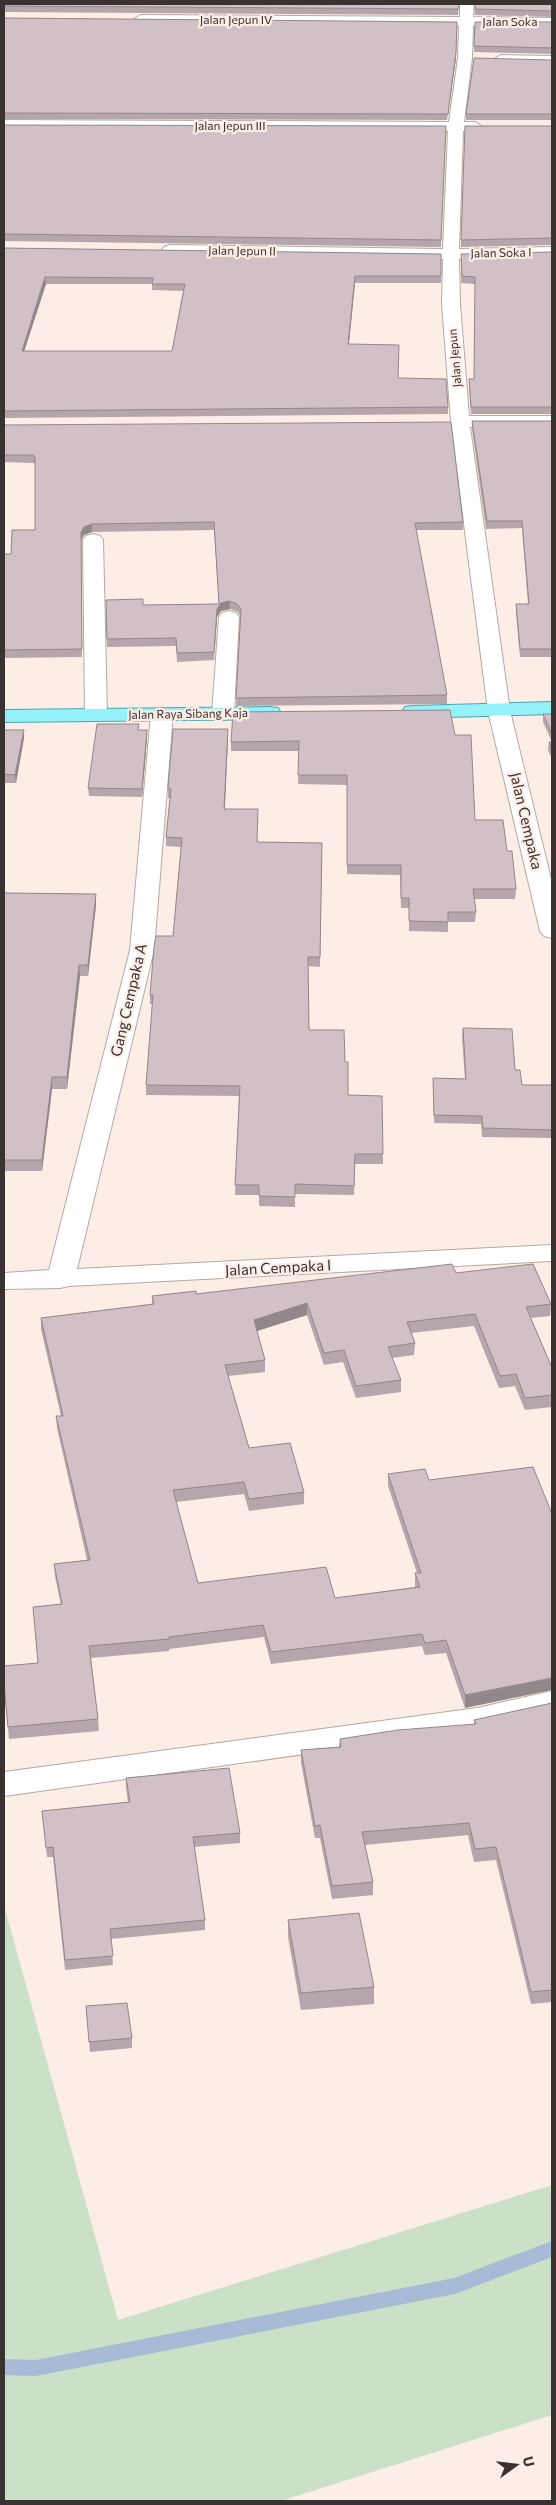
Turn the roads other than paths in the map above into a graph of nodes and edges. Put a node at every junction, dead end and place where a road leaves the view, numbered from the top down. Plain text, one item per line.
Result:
1 (467, 4) edge
2 (122, 19) edge
3 (468, 22) junction
4 (552, 22) edge
5 (465, 58) junction
6 (552, 60) edge
7 (4, 125) edge
8 (456, 126) junction
9 (495, 127) edge
10 (153, 250) edge
11 (552, 252) edge
12 (451, 254) junction
13 (552, 421) edge
14 (441, 422) edge
15 (460, 422) junction
16 (93, 540) dead end
17 (229, 617) dead end
18 (552, 708) edge
19 (499, 711) junction
20 (391, 712) edge
21 (292, 713) edge
22 (162, 714) junction
23 (223, 714) junction
24 (96, 715) junction
25 (4, 716) edge
26 (552, 931) edge
27 (552, 1253) edge
28 (60, 1280) junction
29 (4, 1281) edge
30 (552, 1702) edge
31 (4, 1784) edge

1 - 3 street, Jalan Jepun
2 - 3 street, Jalan Jepun IV
3 - 4 street, Jalan Soka
3 - 5 street, Jalan Jepun
5 - 6 street
5 - 8 street, Jalan Jepun
7 - 8 street, Jalan Jepun III
8 - 9 street, Jalan Jepun III
8 - 12 street, Jalan Jepun
10 - 12 street, Jalan Jepun II
11 - 12 street, Jalan Soka I
12 - 15 street, Jalan Jepun
13 - 15 street
14 - 15 street
15 - 19 street, Jalan Jepun
16 - 24 street
17 - 23 street
18 - 19 main road
19 - 20 main road
19 - 26 street, Jalan Cempaka
21 - 23 main road, Jalan Raya Sibang Kaja
22 - 23 main road, Jalan Raya Sibang Kaja
22 - 24 main road, Jalan Raya Sibang Kaja
22 - 28 street, Gang Cempaka A
24 - 25 main road, Jalan Raya Sibang Kaja
27 - 28 street, Jalan Cempaka I
28 - 29 street, Jalan Cempaka I
30 - 31 street

